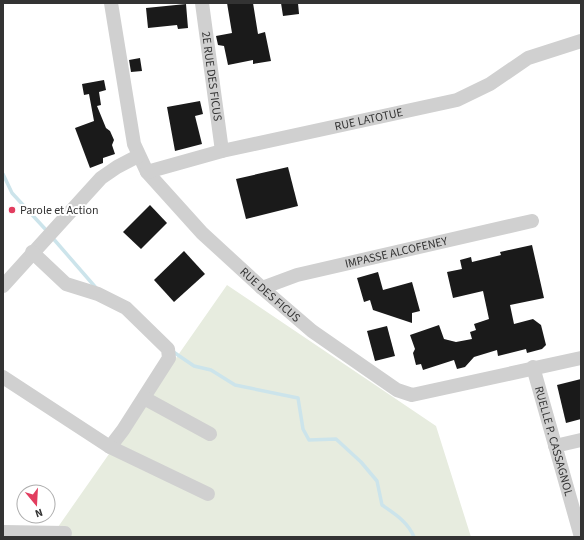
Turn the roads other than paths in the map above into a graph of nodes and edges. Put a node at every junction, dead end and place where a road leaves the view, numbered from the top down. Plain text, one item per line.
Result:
1 (111, 3) edge
2 (202, 3) edge
3 (581, 41) edge
4 (222, 151) junction
5 (138, 156) junction
6 (147, 172) junction
7 (532, 221) dead end
8 (32, 252) junction
9 (3, 286) edge
10 (262, 288) junction
11 (581, 358) edge
12 (533, 368) junction
13 (3, 377) edge
14 (144, 398) junction
15 (210, 434) dead end
16 (581, 440) edge
17 (110, 446) junction
18 (555, 446) junction
19 (208, 494) dead end
20 (3, 532) edge
21 (65, 533) dead end
22 (581, 537) edge

1 - 5 street, RUE DES FICUS
2 - 4 street, 2E RUE DES FICUS
3 - 4 street, RUE LATOTUE
4 - 6 street, RUE LATOTUE
5 - 6 street, RUE DES FICUS
5 - 8 street
6 - 10 street, RUE DES FICUS
7 - 10 street, IMPASSE ALCOFENEY
8 - 9 street
8 - 14 street
10 - 12 street, RUE DES FICUS
11 - 12 street, RUE DES FICUS
12 - 18 street, RUELLE P. CASSAGNOL
13 - 17 street
14 - 15 street
14 - 17 street
16 - 18 street
17 - 19 street
18 - 22 street, RUELLE P. CASSAGNOL
20 - 21 street

